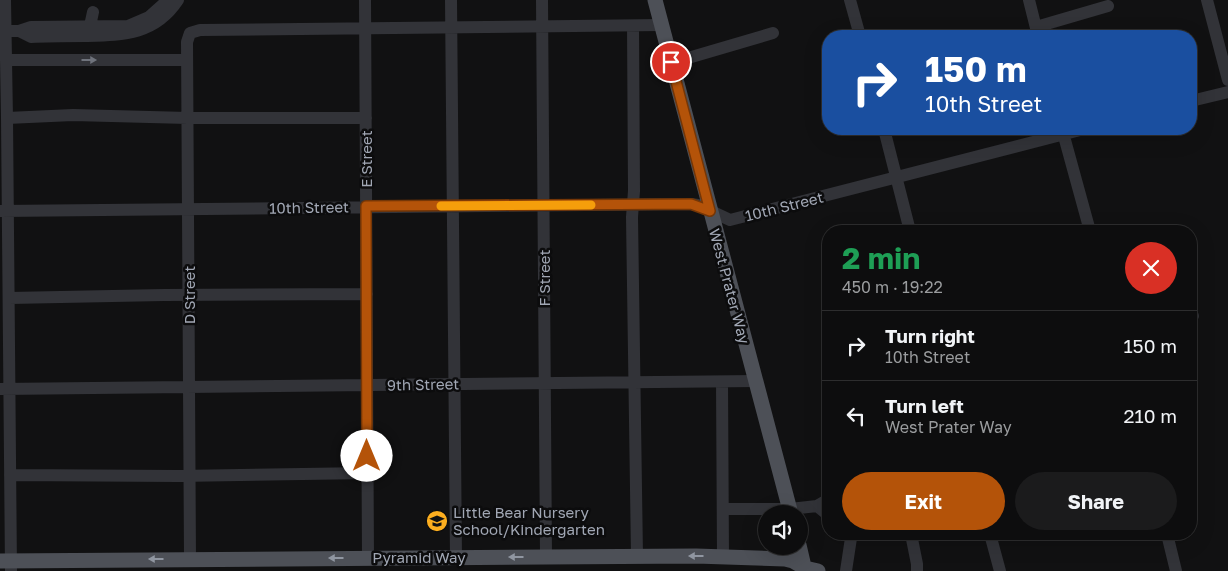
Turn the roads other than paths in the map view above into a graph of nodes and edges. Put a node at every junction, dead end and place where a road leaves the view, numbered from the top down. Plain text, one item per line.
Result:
1 (4, 0) edge
2 (168, 0) edge
3 (178, 0) edge
4 (365, 0) edge
5 (452, 0) edge
6 (542, 0) edge
7 (655, 0) edge
8 (850, 0) edge
9 (1028, 0) edge
10 (1207, 0) edge
11 (1108, 6) dead end
12 (93, 12) dead end
13 (661, 25) junction
14 (90, 26) junction
15 (632, 26) junction
16 (451, 27) junction
17 (542, 27) junction
18 (365, 28) junction
19 (858, 30) edge
20 (1036, 30) edge
21 (1042, 30) edge
22 (2, 31) edge
23 (20, 31) junction
24 (774, 33) dead end
25 (6, 60) junction
26 (187, 60) junction
27 (671, 62) junction
28 (1228, 80) edge
29 (1228, 92) edge
30 (1197, 100) edge
31 (8, 118) junction
32 (188, 118) junction
33 (366, 118) junction
34 (886, 135) edge
35 (1048, 135) edge
36 (1064, 135) edge
37 (896, 177) junction
38 (633, 204) junction
39 (543, 205) junction
40 (366, 206) junction
41 (453, 206) junction
42 (188, 208) junction
43 (4, 211) edge
44 (710, 211) junction
45 (908, 225) edge
46 (1088, 225) edge
47 (367, 294) junction
48 (189, 296) junction
49 (9, 298) junction
50 (756, 381) junction
51 (722, 382) junction
52 (544, 383) junction
53 (634, 383) junction
54 (455, 384) junction
55 (367, 385) junction
56 (190, 386) junction
57 (5, 389) edge
58 (7, 467) edge
59 (367, 473) junction
60 (190, 475) junction
61 (822, 503) edge
62 (788, 505) edge
63 (817, 506) junction
64 (808, 508) edge
65 (723, 509) junction
66 (758, 510) edge
67 (822, 510) edge
68 (851, 540) edge
69 (911, 540) edge
70 (992, 540) edge
71 (1168, 540) edge
72 (802, 555) edge
73 (546, 556) junction
74 (637, 556) junction
75 (724, 556) junction
76 (368, 558) junction
77 (456, 558) junction
78 (190, 559) junction
79 (8, 566) edge
80 (807, 570) edge
81 (846, 571) edge
82 (917, 571) edge
83 (1000, 571) edge
84 (1176, 571) edge

1 - 22 street
2 - 14 street
3 - 23 street
4 - 18 street, E Street
5 - 16 street
6 - 17 street, F Street
7 - 13 main road, West Prater Way
8 - 19 street
9 - 20 street
10 - 28 street
11 - 21 street
12 - 14 street
13 - 15 street
13 - 27 main road, West Prater Way
14 - 23 street
15 - 17 street
15 - 38 street
16 - 17 street
16 - 18 street
16 - 41 street
17 - 39 street, F Street
18 - 26 street, D Street
18 - 33 street, E Street
22 - 23 street
22 - 25 street
24 - 27 street
25 -> 26 street
25 - 31 street
26 - 32 street, D Street
27 - 44 main road, West Prater Way
29 - 30 street
31 - 32 street
31 - 43 street
32 - 33 street
32 - 42 street, D Street
33 - 40 street, E Street
34 - 37 street
35 - 37 street, 10th Street
36 - 46 street
37 - 44 street, 10th Street
37 - 45 street
38 - 39 street, 10th Street
38 - 44 street, 10th Street
38 - 53 street
39 - 41 street, 10th Street
39 - 52 street, F Street
40 - 41 street, 10th Street
40 - 42 street, 10th Street
40 - 47 street, E Street
41 - 54 street
42 - 43 street, 10th Street
42 - 48 street, D Street
43 - 49 street
44 - 50 main road, West Prater Way
47 - 48 street
47 - 55 street, E Street
48 - 49 street
48 - 56 street, D Street
49 - 57 street
50 - 51 street, 9th Street
50 - 62 main road, West Prater Way
51 - 53 street, 9th Street
51 - 65 street
52 - 53 street, 9th Street
52 - 54 street, 9th Street
52 - 73 street, F Street
53 - 74 street
54 - 55 street, 9th Street
54 - 77 street
55 - 56 street, 9th Street
55 - 59 street, E Street
56 - 57 street, 9th Street
56 - 60 street, D Street
57 - 58 street
58 - 60 street
58 - 79 street
59 - 60 street
59 - 76 street, E Street
60 - 78 street, D Street
61 - 63 street
63 - 64 street
63 - 67 street
65 - 66 street
65 - 75 street
68 - 81 street
69 - 82 street
70 - 83 street
71 - 84 street
72 - 80 main road
73 - 74 main road, Pyramid Way
73 -> 77 main road, Pyramid Way
75 -> 74 main road, Pyramid Way
75 - 80 main road, Pyramid Way
76 - 77 main road, Pyramid Way
76 -> 78 main road, Pyramid Way
78 -> 79 main road, Pyramid Way

